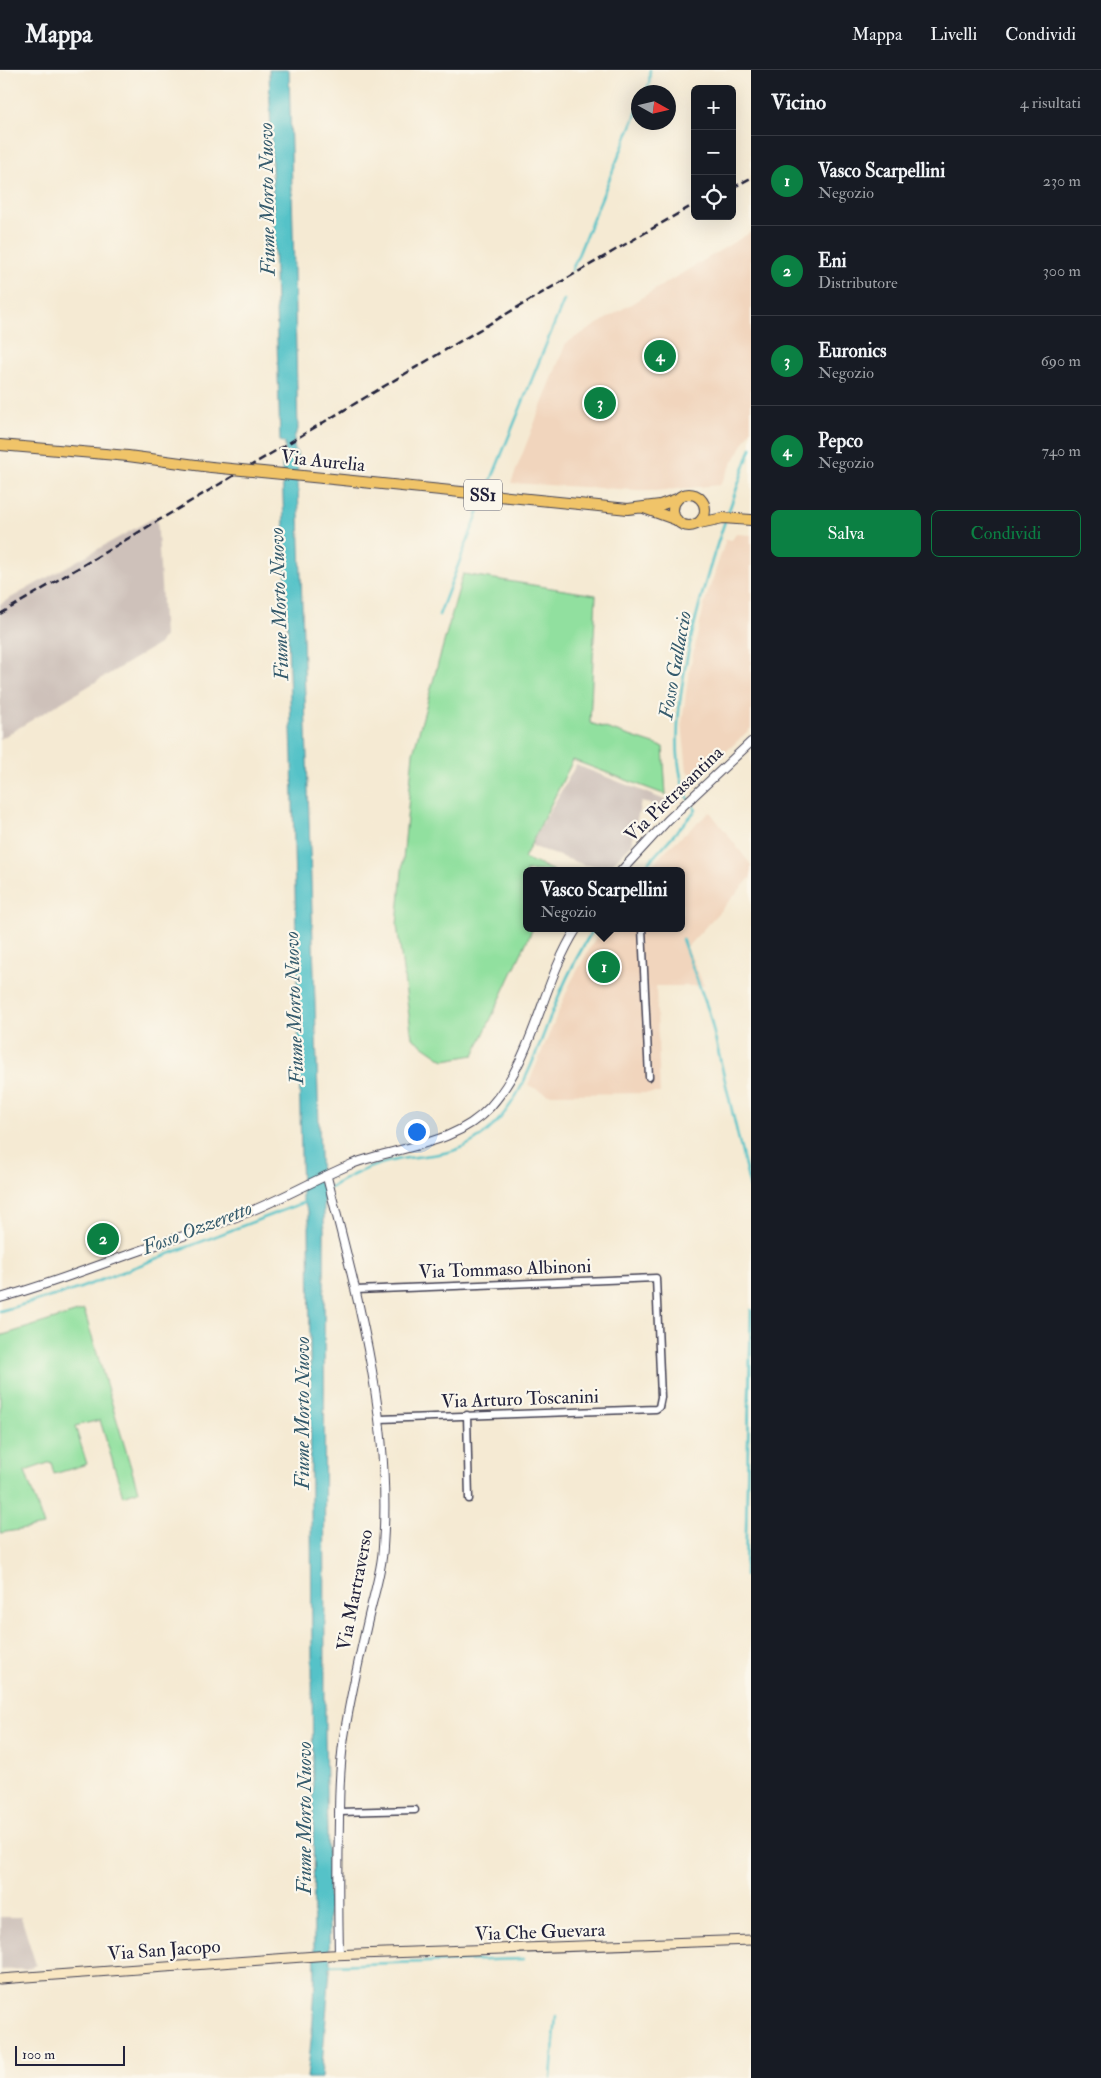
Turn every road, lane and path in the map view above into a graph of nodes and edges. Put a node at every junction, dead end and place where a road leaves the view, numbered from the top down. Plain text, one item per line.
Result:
1 (0, 445) edge
2 (677, 499) junction
3 (703, 503) junction
4 (643, 508) junction
5 (723, 518) junction
6 (677, 520) junction
7 (751, 520) edge
8 (692, 525) junction
9 (751, 742) edge
10 (625, 867) edge
11 (575, 932) edge
12 (642, 932) edge
13 (649, 1076) dead end
14 (327, 1179) junction
15 (356, 1290) junction
16 (0, 1298) edge
17 (659, 1407) joint
18 (468, 1415) junction
19 (380, 1419) junction
20 (469, 1499) dead end
21 (415, 1810) dead end
22 (339, 1812) junction
23 (751, 1940) edge
24 (335, 1955) junction
25 (0, 1979) edge

1 - 4 main road, Via Aurelia / SS1, bridge
2 - 3 main road, SS1
2 - 4 main road, Via Aurelia / SS1
2 - 6 main road
3 - 5 main road, SS1
3 - 8 main road
4 - 6 main road, Via Aurelia / SS1
5 - 7 main road
5 - 8 main road
6 - 8 main road, SS1
9 - 10 street, Via Pietrasantina
11 - 14 street
12 - 13 street
14 - 15 street, Via Martraverso
14 - 16 street
15 - 17 street, Via Tommaso Albinoni
15 - 19 street, Via Martraverso
17 - 18 street, Via Arturo Toscanini
18 - 19 street, Via Arturo Toscanini
18 - 20 street
19 - 22 street, Via Martraverso
21 - 22 street
22 - 24 street, Via Martraverso
23 - 24 main road, Via Che Guevara
24 - 25 main road, Via San Jacopo

